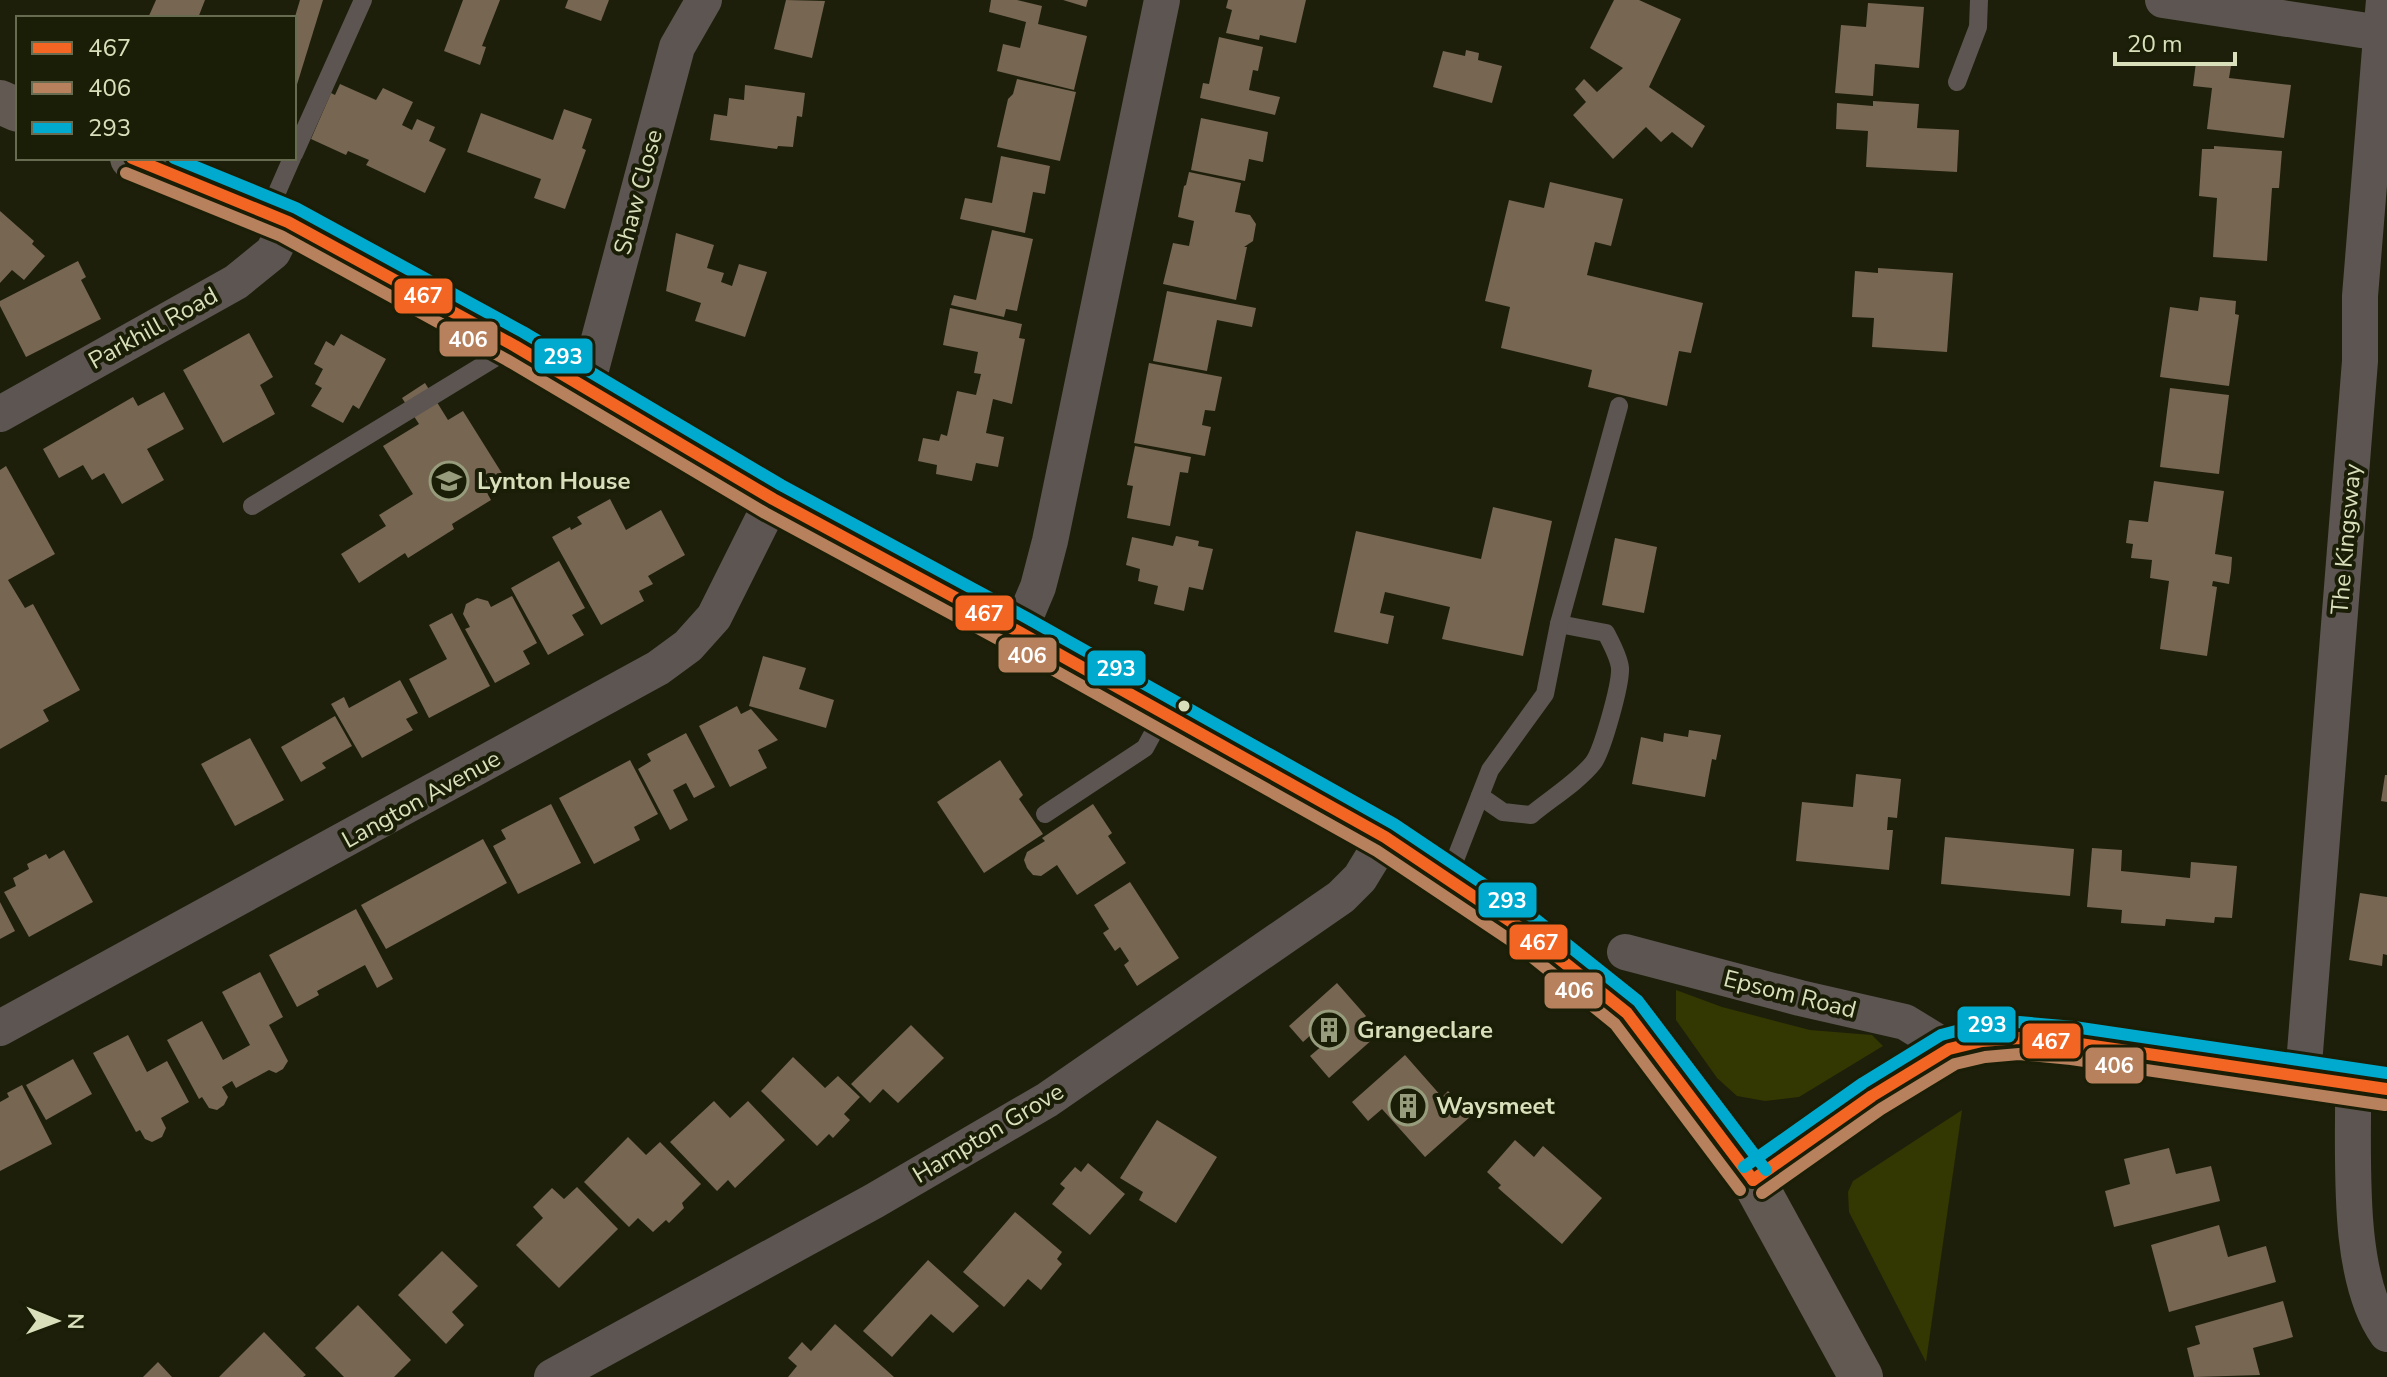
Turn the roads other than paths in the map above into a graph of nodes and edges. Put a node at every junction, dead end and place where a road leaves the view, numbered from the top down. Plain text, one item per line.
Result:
1 (363, 0) edge
2 (704, 0) edge
3 (1162, 0) edge
4 (1979, 0) edge
5 (2163, 0) edge
6 (2383, 16) edge
7 (1957, 82) dead end
8 (296, 149) edge
9 (137, 160) edge
10 (292, 160) edge
11 (277, 218) junction
12 (515, 346) junction
13 (2373, 364) edge
14 (586, 388) junction
15 (1619, 406) dead end
16 (0, 414) edge
17 (773, 499) junction
18 (252, 506) dead end
19 (1559, 624) junction
20 (1019, 632) junction
21 (1164, 713) junction
22 (1480, 796) junction
23 (1045, 814) dead end
24 (1385, 837) junction
25 (1448, 878) junction
26 (1625, 952) dead end
27 (0, 1028) edge
28 (1949, 1049) junction
29 (2303, 1077) junction
30 (2370, 1087) edge
31 (1753, 1180) junction
32 (2387, 1334) edge
33 (552, 1377) edge
34 (1861, 1377) edge

1 - 8 lane
2 - 14 street, Shaw Close
3 - 20 street
4 - 7 lane
5 - 6 street
6 - 13 street, The Kingsway
9 - 11 highway
10 - 11 lane
11 - 12 highway
11 - 16 street, Parkhill Road
12 - 14 highway
12 - 18 lane
13 - 29 street, The Kingsway
14 - 17 highway
15 - 19 lane
17 - 20 highway
17 - 27 street, Langton Avenue
19 - 22 lane
19 - 22 lane
20 - 21 highway
21 - 23 lane
21 - 24 highway
22 - 25 lane
24 - 25 highway
24 - 33 street, Hampton Grove
25 - 31 highway
26 - 28 street, Epsom Road
28 - 29 street
28 - 31 street
29 - 30 street
30 - 32 street
31 - 34 highway

